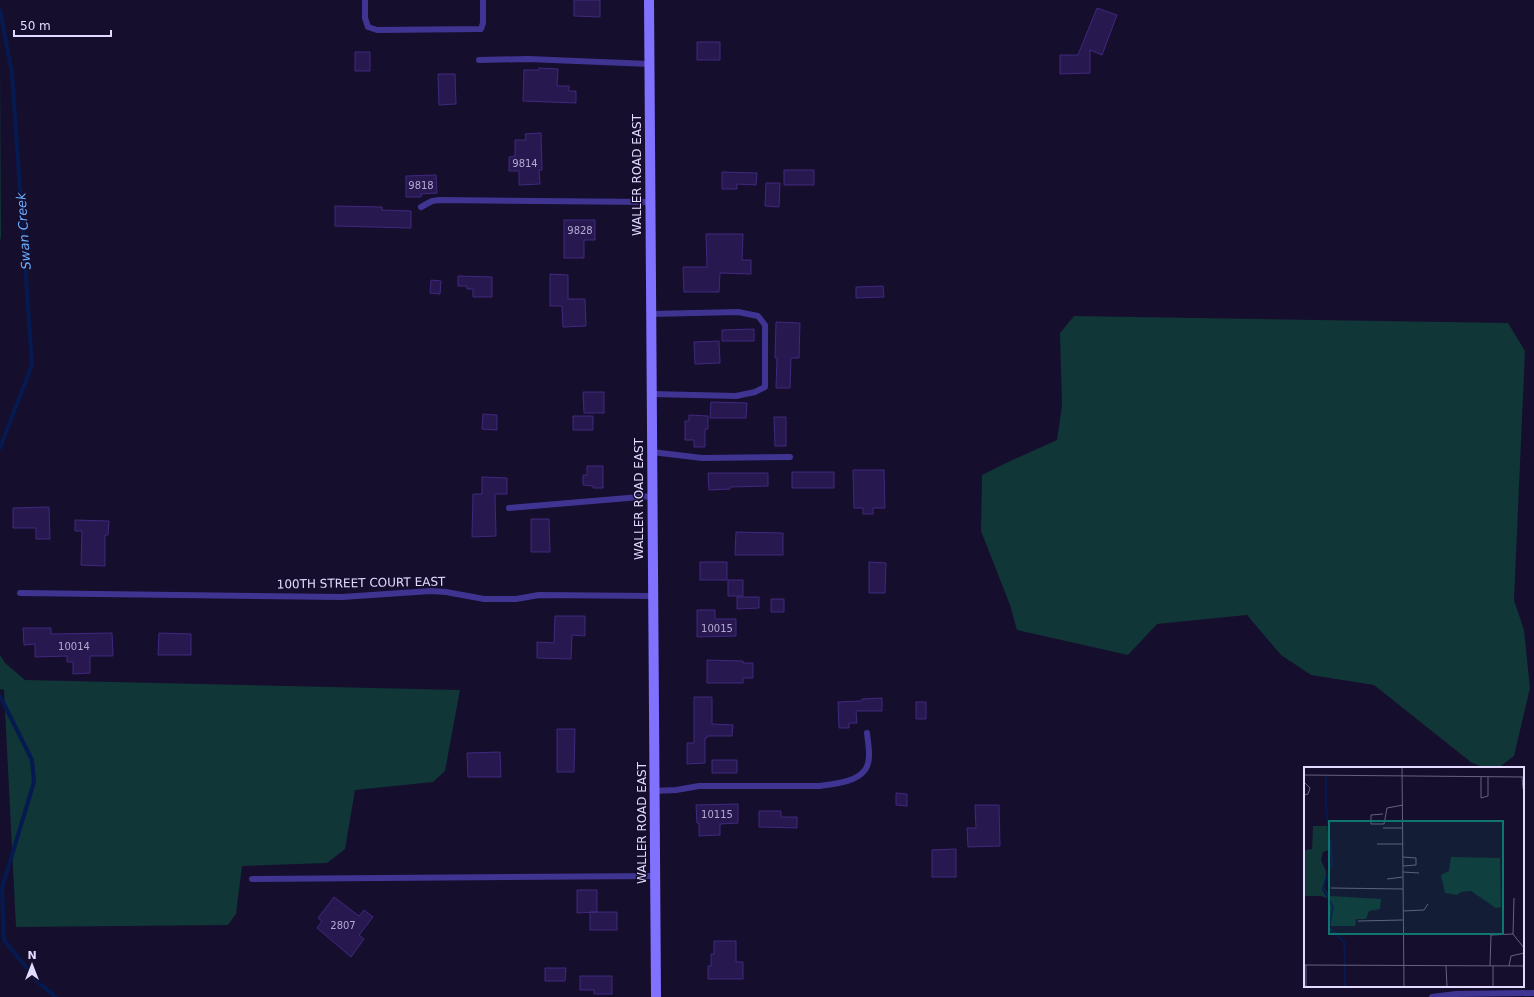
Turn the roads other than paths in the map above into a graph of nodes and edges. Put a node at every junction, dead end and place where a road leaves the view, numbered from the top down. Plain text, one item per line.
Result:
1 (365, 0) edge
2 (483, 0) edge
3 (649, 0) edge
4 (479, 60) dead end
5 (649, 64) junction
6 (650, 202) junction
7 (421, 207) dead end
8 (651, 314) junction
9 (652, 394) junction
10 (652, 452) junction
11 (790, 457) dead end
12 (652, 496) junction
13 (509, 508) dead end
14 (20, 593) dead end
15 (653, 596) junction
16 (867, 733) dead end
17 (654, 791) junction
18 (655, 876) junction
19 (252, 879) dead end
20 (1534, 993) edge
21 (656, 997) edge
22 (1432, 997) edge

1 - 2 lane
3 - 5 street, WALLER ROAD EAST
4 - 5 lane
5 - 6 street, WALLER ROAD EAST
6 - 7 lane
6 - 8 street, WALLER ROAD EAST
8 - 9 street, WALLER ROAD EAST
8 - 9 lane
9 - 10 street, WALLER ROAD EAST
10 - 11 lane
10 - 12 street, WALLER ROAD EAST
12 - 13 lane
12 - 15 street, WALLER ROAD EAST
14 - 15 lane, 100TH STREET COURT EAST
15 - 17 street, WALLER ROAD EAST
16 - 17 lane
17 - 18 street, WALLER ROAD EAST
18 - 19 lane
18 - 21 street, WALLER ROAD EAST
20 - 22 lane

